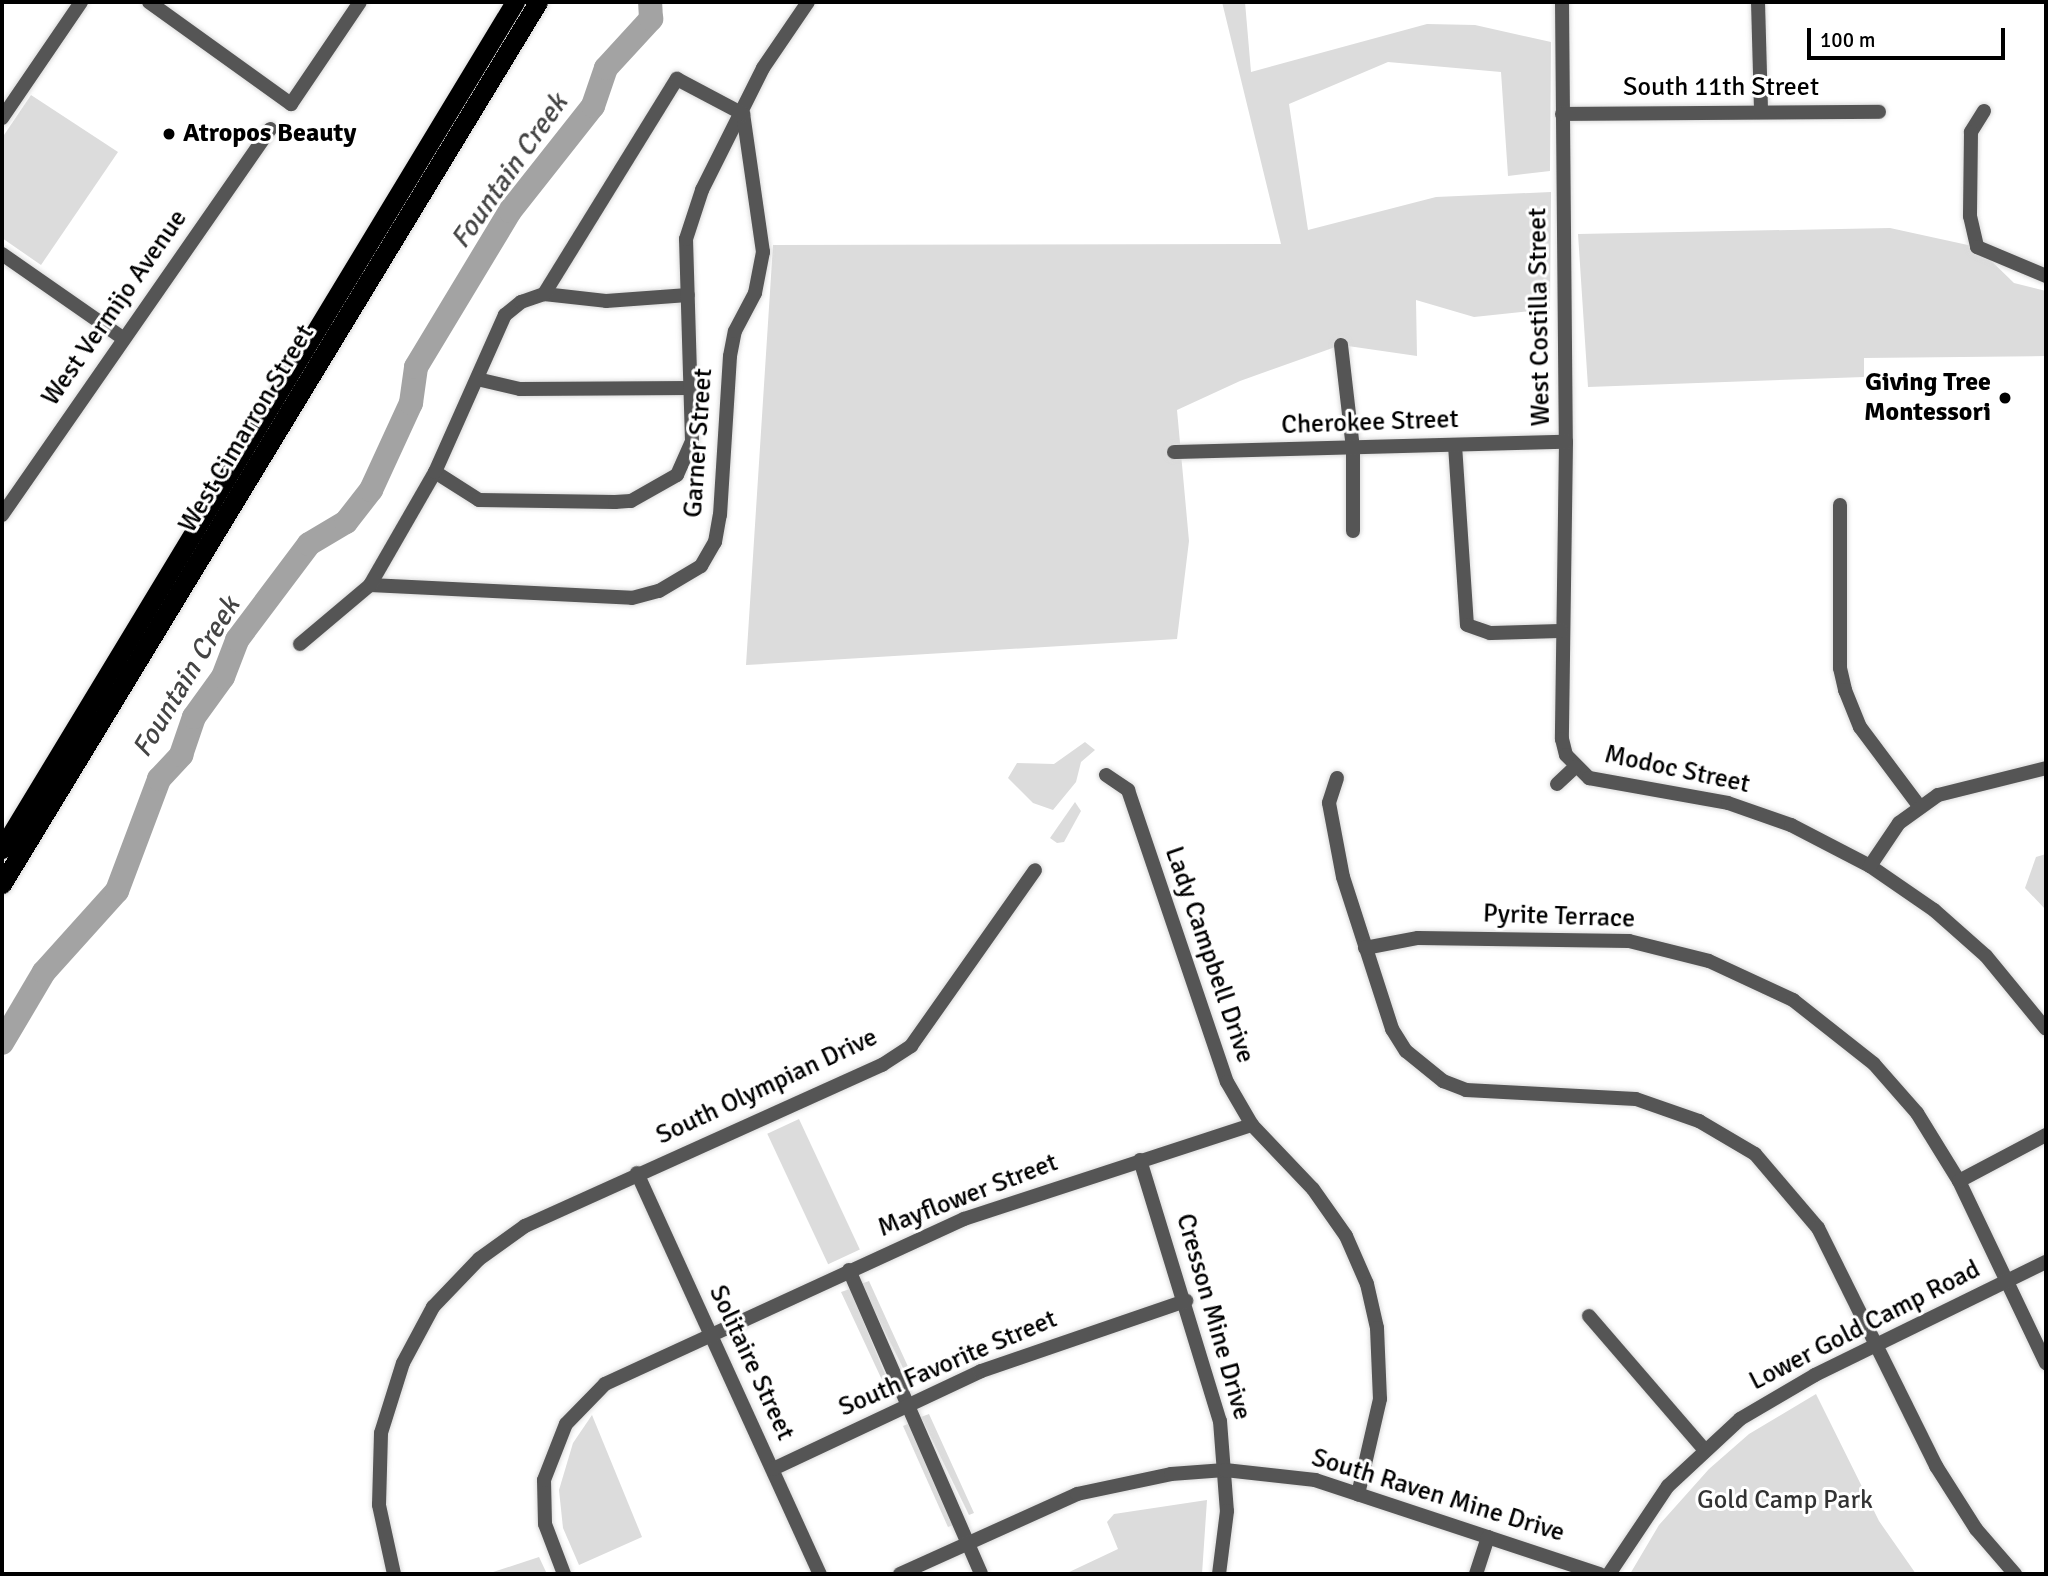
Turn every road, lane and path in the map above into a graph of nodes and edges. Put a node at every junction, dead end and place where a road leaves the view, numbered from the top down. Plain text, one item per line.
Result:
1 (81, 2) edge
2 (149, 2) edge
3 (360, 2) edge
4 (515, 2) edge
5 (537, 2) edge
6 (808, 2) edge
7 (1562, 2) edge
8 (1758, 2) edge
9 (1984, 111) dead end
10 (1879, 112) dead end
11 (1761, 113) junction
12 (743, 114) junction
13 (1562, 114) junction
14 (2, 118) edge
15 (270, 129) dead end
16 (2, 254) edge
17 (2046, 276) edge
18 (544, 294) junction
19 (688, 295) junction
20 (124, 338) junction
21 (1341, 345) dead end
22 (477, 379) junction
23 (691, 388) junction
24 (1566, 442) junction
25 (1455, 445) junction
26 (1353, 449) junction
27 (1174, 452) dead end
28 (435, 472) junction
29 (1840, 505) dead end
30 (2, 514) edge
31 (1353, 531) dead end
32 (370, 585) junction
33 (1561, 631) junction
34 (300, 644) dead end
35 (1575, 767) junction
36 (2046, 768) edge
37 (1105, 775) dead end
38 (1337, 778) dead end
39 (1557, 784) dead end
40 (1919, 806) junction
41 (25, 811) junction
42 (2, 842) edge
43 (2, 849) edge
44 (1870, 866) junction
45 (1035, 870) dead end
46 (2, 884) edge
47 (1365, 948) junction
48 (2046, 1029) edge
49 (1252, 1125) junction
50 (2046, 1135) edge
51 (1140, 1160) junction
52 (637, 1173) junction
53 (1959, 1181) junction
54 (2046, 1262) edge
55 (849, 1270) junction
56 (2007, 1281) junction
57 (1186, 1301) junction
58 (1589, 1316) dead end
59 (711, 1334) junction
60 (1877, 1345) junction
61 (2046, 1363) edge
62 (909, 1404) junction
63 (1704, 1449) junction
64 (773, 1469) junction
65 (1225, 1470) junction
66 (1358, 1494) junction
67 (1488, 1537) junction
68 (971, 1542) junction
69 (2007, 1572) edge
70 (394, 1574) edge
71 (564, 1574) edge
72 (820, 1574) edge
73 (900, 1574) edge
74 (981, 1574) edge
75 (1219, 1574) edge
76 (1476, 1574) edge
77 (1600, 1574) edge
78 (1609, 1574) edge

1 - 14 street
2 - 3 street
4 - 41 highway, West Cimarron Street
5 - 46 highway, West Cimarron Street
6 - 12 street
7 - 13 street, West Costilla Street
8 - 11 street
9 - 17 street
10 - 11 street, South 11th Street
11 - 13 street, South 11th Street
12 - 18 street
12 - 19 street
12 - 32 street, Garner Street
13 - 24 street, West Costilla Street
15 - 20 street, West Vermijo Avenue
16 - 20 street
18 - 19 street
18 - 22 street
19 - 23 street
20 - 30 street, West Vermijo Avenue
21 - 26 street
22 - 23 street
22 - 28 street
23 - 28 street
24 - 25 street, Cherokee Street
24 - 33 street, West Costilla Street
25 - 26 street, Cherokee Street
25 - 33 street
26 - 27 street, Cherokee Street
26 - 31 street
28 - 32 street
29 - 40 street
32 - 34 street
33 - 35 street, Modoc Street
35 - 39 street
35 - 44 street, Modoc Street
36 - 40 street
37 - 49 street, Lady Campbell Drive
38 - 47 street
40 - 44 street
41 - 42 highway
41 - 43 highway, West Cimarron Street
44 - 48 street, Modoc Street
45 - 52 street, South Olympian Drive
47 - 53 street, Pyrite Terrace
47 - 60 street
49 - 51 street, Mayflower Street
49 - 66 street, Lady Campbell Drive
50 - 53 street
51 - 55 street, Mayflower Street
51 - 57 street, Cresson Mine Drive
52 - 59 street, Solitaire Street
52 - 70 street, South Olympian Drive
53 - 56 street, Pyrite Terrace
54 - 56 street, Lower Gold Camp Road
55 - 59 street, Mayflower Street
55 - 62 street
56 - 60 street, Lower Gold Camp Road
56 - 61 street, Pyrite Terrace
57 - 62 street, South Favorite Street
57 - 65 street, Cresson Mine Drive
58 - 63 street
59 - 64 street, Solitaire Street
59 - 71 street, Mayflower Street
60 - 63 street, Lower Gold Camp Road
60 - 69 street
62 - 64 street, South Favorite Street
62 - 68 street
63 - 78 street, Lower Gold Camp Road
64 - 72 street, Solitaire Street
65 - 66 street, South Raven Mine Drive
65 - 68 street, South Raven Mine Drive
65 - 75 street, Cresson Mine Drive
66 - 67 street, South Raven Mine Drive
67 - 76 street
67 - 77 street, South Raven Mine Drive
68 - 73 street, South Raven Mine Drive
68 - 74 street

